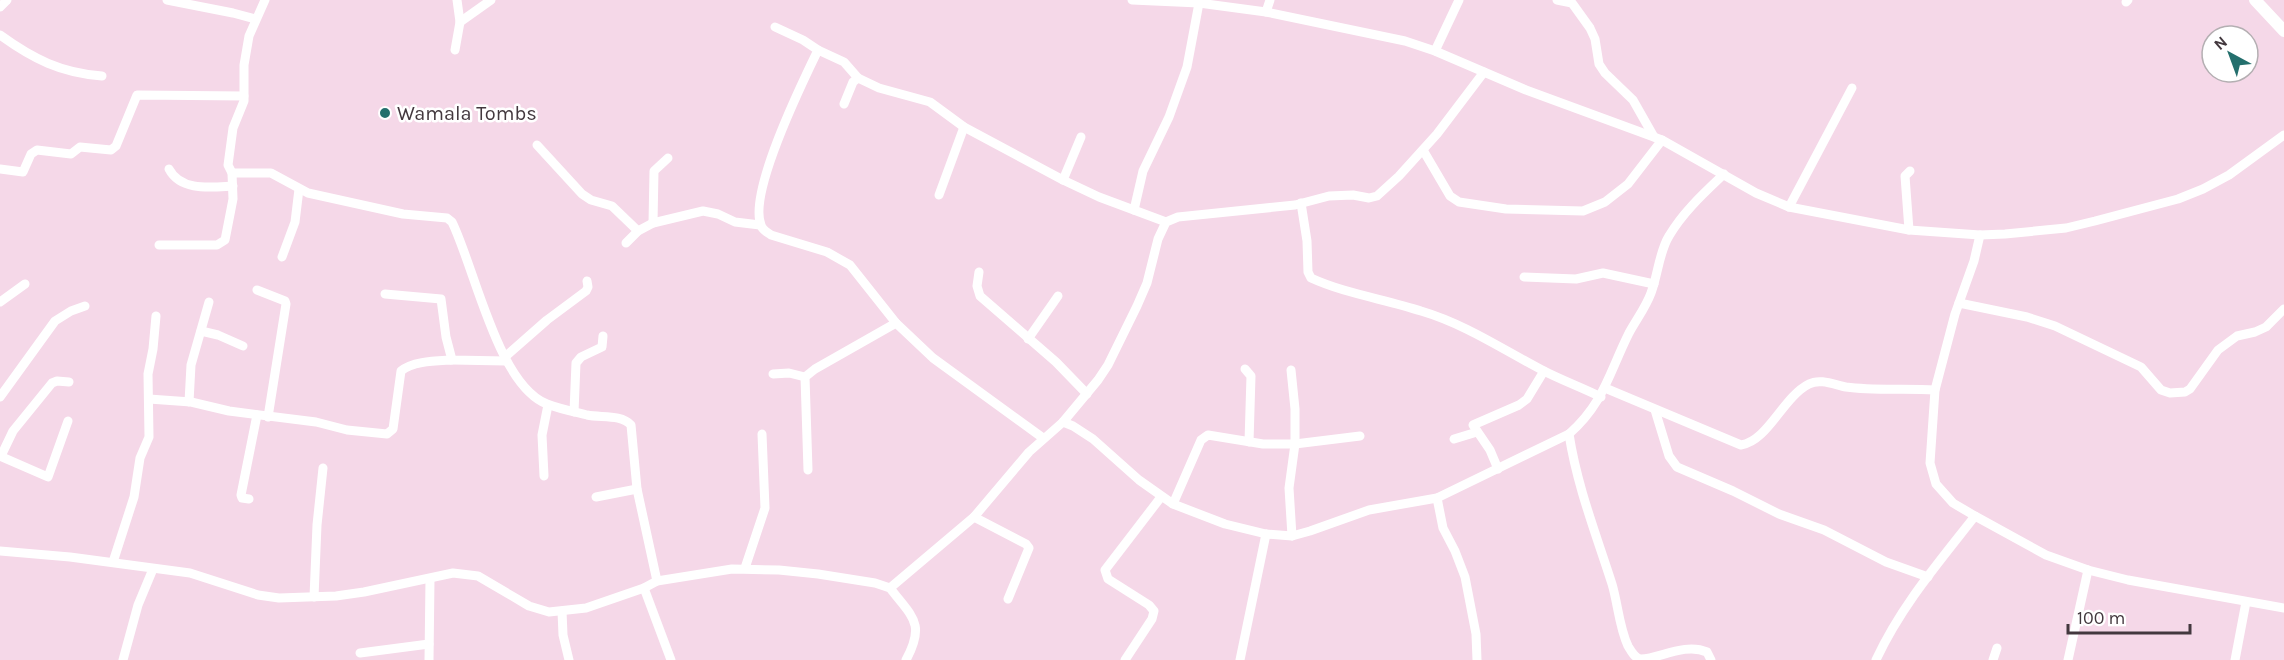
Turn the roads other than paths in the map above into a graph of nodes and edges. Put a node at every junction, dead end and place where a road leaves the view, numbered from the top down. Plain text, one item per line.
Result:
1 (7, 0) edge
2 (167, 0) edge
3 (265, 0) edge
4 (457, 0) edge
5 (491, 0) edge
6 (1132, 0) edge
7 (1270, 0) edge
8 (1459, 0) edge
9 (1557, 0) edge
10 (2255, 0) edge
11 (1198, 3) junction
12 (0, 7) edge
13 (1266, 12) junction
14 (255, 20) junction
15 (460, 22) junction
16 (775, 27) dead end
17 (2284, 31) edge
18 (0, 35) edge
19 (455, 50) dead end
20 (818, 50) junction
21 (1435, 51) junction
22 (1484, 72) junction
23 (102, 76) dead end
24 (858, 78) junction
25 (1851, 88) dead end
26 (244, 96) junction
27 (844, 104) dead end
28 (964, 127) junction
29 (2284, 135) edge
30 (1081, 137) dead end
31 (1658, 138) junction
32 (537, 145) dead end
33 (1422, 150) junction
34 (668, 158) dead end
35 (0, 169) edge
36 (169, 169) dead end
37 (1910, 171) dead end
38 (232, 173) junction
39 (1724, 174) junction
40 (1063, 180) junction
41 (233, 186) junction
42 (299, 189) junction
43 (939, 195) dead end
44 (1301, 203) junction
45 (1789, 207) junction
46 (1134, 210) junction
47 (1166, 222) junction
48 (653, 223) junction
49 (760, 225) junction
50 (1909, 230) junction
51 (638, 231) junction
52 (1980, 235) junction
53 (626, 243) dead end
54 (159, 245) dead end
55 (282, 257) dead end
56 (980, 272) dead end
57 (1524, 277) dead end
58 (587, 281) dead end
59 (25, 284) dead end
60 (1654, 284) junction
61 (257, 290) dead end
62 (385, 294) dead end
63 (1058, 296) dead end
64 (0, 302) edge
65 (209, 302) dead end
66 (1959, 303) junction
67 (85, 306) dead end
68 (2284, 309) edge
69 (156, 316) dead end
70 (896, 323) junction
71 (201, 331) junction
72 (603, 336) dead end
73 (1028, 339) junction
74 (243, 346) dead end
75 (506, 359) junction
76 (452, 360) junction
77 (1245, 369) dead end
78 (1291, 370) dead end
79 (1544, 371) junction
80 (772, 374) dead end
81 (805, 377) junction
82 (69, 382) dead end
83 (1935, 390) junction
84 (1603, 393) junction
85 (1087, 394) junction
86 (0, 397) edge
87 (149, 399) junction
88 (189, 402) junction
89 (548, 405) junction
90 (1655, 410) junction
91 (574, 412) junction
92 (257, 415) junction
93 (268, 417) junction
94 (68, 421) dead end
95 (1063, 423) junction
96 (1477, 432) junction
97 (762, 434) dead end
98 (1569, 434) junction
99 (1360, 436) dead end
100 (1043, 438) junction
101 (1454, 439) dead end
102 (1249, 442) junction
103 (1294, 444) junction
104 (0, 456) edge
105 (323, 468) dead end
106 (1498, 469) junction
107 (808, 470) dead end
108 (544, 476) dead end
109 (637, 489) junction
110 (596, 497) dead end
111 (1161, 497) junction
112 (1437, 498) junction
113 (249, 499) dead end
114 (1173, 504) junction
115 (1975, 516) junction
116 (974, 517) junction
117 (1266, 534) junction
118 (1292, 536) junction
119 (0, 551) edge
120 (113, 562) junction
121 (745, 568) junction
122 (153, 569) junction
123 (2088, 570) junction
124 (1928, 577) junction
125 (430, 579) junction
126 (657, 581) junction
127 (644, 588) junction
128 (890, 588) junction
129 (314, 597) junction
130 (1008, 599) dead end
131 (2246, 602) junction
132 (2284, 608) edge
133 (562, 611) junction
134 (429, 644) junction
135 (1996, 648) dead end
136 (360, 653) dead end
137 (1639, 659) edge
138 (123, 660) edge
139 (429, 660) edge
140 (569, 660) edge
141 (671, 660) edge
142 (907, 660) edge
143 (1125, 660) edge
144 (1240, 660) edge
145 (1477, 660) edge
146 (1711, 660) edge
147 (1876, 660) edge
148 (1994, 660) edge
149 (2068, 660) edge
150 (2235, 660) edge

1 - 12 street
2 - 14 street
3 - 14 street
4 - 15 street
5 - 15 street
6 - 11 street
7 - 13 street
8 - 21 street
9 - 31 street
10 - 17 street
11 - 13 street
11 - 46 street
13 - 21 street
14 - 26 street
15 - 19 street
16 - 20 street
18 - 23 street
20 - 24 street
20 - 49 street
21 - 22 street
22 - 31 street
22 - 33 street
24 - 27 street
24 - 28 street
25 - 45 street
26 - 35 street
26 - 38 street
28 - 40 street
28 - 43 street
29 - 52 street
30 - 40 street
31 - 33 street
31 - 39 street
32 - 51 street
33 - 44 street
34 - 48 street
36 - 41 street
37 - 50 street
38 - 41 street
38 - 42 street
39 - 45 street
39 - 60 street
40 - 46 street
41 - 54 street
42 - 55 street
42 - 75 street
44 - 47 street
44 - 79 street
45 - 50 street
46 - 47 street
47 - 85 street
48 - 49 street
48 - 51 street
49 - 70 street
50 - 52 street
51 - 53 street
52 - 66 street
56 - 73 street
57 - 60 street
58 - 75 street
59 - 64 street
60 - 84 street
61 - 93 street
62 - 76 street
63 - 73 street
65 - 71 street
66 - 68 street
66 - 83 street
67 - 86 street
69 - 87 street
70 - 81 street
70 - 100 street
71 - 74 street
71 - 88 street
72 - 91 street
73 - 85 street
75 - 76 street
75 - 89 street
76 - 93 street
77 - 102 street
78 - 103 street
79 - 84 street
79 - 96 street
80 - 81 street
81 - 107 street
82 - 104 street
83 - 90 street
83 - 115 street
84 - 90 street
84 - 98 street
85 - 95 street
87 - 88 street
87 - 120 street
88 - 92 street
89 - 91 street
89 - 108 street
90 - 124 street
91 - 109 street
92 - 93 street
92 - 113 street
94 - 104 street
95 - 100 street
95 - 111 street
96 - 101 street
96 - 106 street
97 - 121 street
98 - 106 street
98 - 137 street
99 - 103 street
100 - 116 street
102 - 103 street
102 - 114 street
103 - 118 street
105 - 129 street
106 - 112 street
109 - 110 street
109 - 126 street
111 - 114 street
111 - 143 street
112 - 118 street
112 - 145 street
114 - 117 street
115 - 123 street
115 - 124 street
116 - 128 street
116 - 130 street
117 - 118 street
117 - 144 street
119 - 120 street
120 - 122 street
121 - 126 street
121 - 128 street
122 - 129 street
122 - 138 street
123 - 131 street
123 - 149 street
124 - 147 street
125 - 129 street
125 - 133 street
125 - 134 street
126 - 127 street
127 - 133 street
127 - 141 street
128 - 142 street
131 - 132 street
131 - 150 street
133 - 140 street
134 - 136 street
134 - 139 street
135 - 148 street
137 - 146 street

